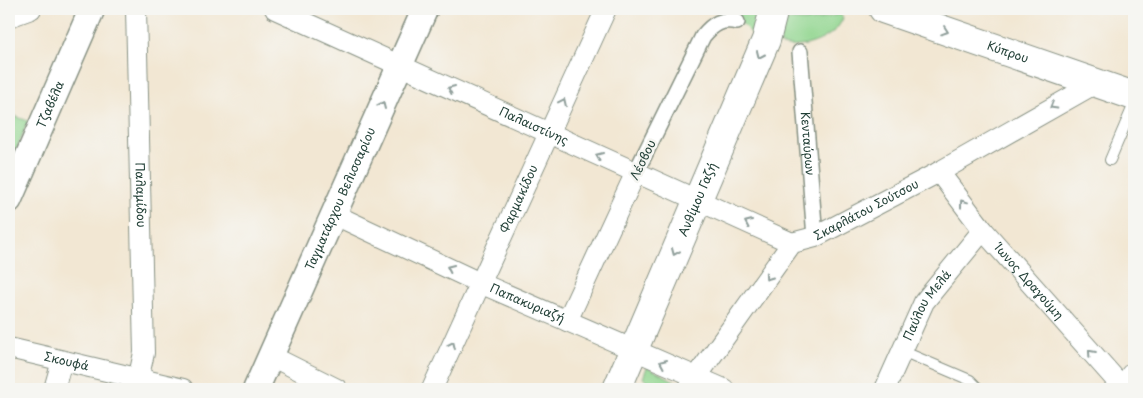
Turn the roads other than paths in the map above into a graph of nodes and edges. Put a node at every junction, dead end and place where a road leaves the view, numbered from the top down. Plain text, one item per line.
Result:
1 (31, 9) edge
2 (92, 9) edge
3 (136, 9) edge
4 (275, 9) edge
5 (426, 9) edge
6 (606, 9) edge
7 (774, 9) edge
8 (883, 9) edge
9 (9, 17) edge
10 (737, 22) dead end
11 (800, 52) dead end
12 (400, 65) junction
13 (1123, 91) edge
14 (549, 133) junction
15 (1110, 160) dead end
16 (636, 172) junction
17 (939, 172) junction
18 (9, 200) edge
19 (697, 200) junction
20 (334, 214) junction
21 (983, 230) junction
22 (815, 237) junction
23 (792, 243) junction
24 (480, 283) junction
25 (567, 321) junction
26 (9, 348) edge
27 (633, 350) junction
28 (902, 351) junction
29 (271, 356) junction
30 (62, 361) junction
31 (1134, 377) edge
32 (692, 383) edge
33 (137, 384) edge
34 (54, 389) edge
35 (183, 389) edge
36 (256, 389) edge
37 (337, 389) edge
38 (432, 389) edge
39 (617, 389) edge
40 (724, 389) edge
41 (885, 389) edge
42 (979, 389) edge
43 (1124, 389) edge
44 (1129, 389) edge

1 - 9 street
2 - 18 street, Τζαβέλα
3 - 33 street, Παλαμίδου
4 - 12 street, Παλαιστίνης
5 - 12 street, Ταγματάρχου Βελισσαρίου
14 -> 6 street, Φαρμακίδου
7 -> 19 main road, Ανθίμου Γαζή
8 -> 13 main road, Κύπρου
10 - 16 street, Λέσβου
11 - 22 street, Κενταύρων
14 -> 12 street, Παλαιστίνης
20 -> 12 street, Ταγματάρχου Βελισσαρίου
13 - 15 lane
13 -> 17 street, Σκαρλάτου Σούτσου
16 -> 14 street, Παλαιστίνης
14 - 24 street, Φαρμακίδου
16 - 19 street, Παλαιστίνης
16 - 25 street, Λέσβου
21 -> 17 street, Ίωνος Δραγούμη
17 - 22 street, Σκαρλάτου Σούτσου
23 -> 19 street, Παλαιστίνης
19 -> 27 main road, Ανθίμου Γαζή
24 -> 20 street, Παπακυριαζή
20 - 29 street, Ταγματάρχου Βελισσαρίου
21 - 28 street, Παύλου Μελά
43 -> 21 street, Ίωνος Δραγούμη
22 - 23 street, Σκαρλάτου Σούτσου
23 -> 32 street
24 - 25 street, Παπακυριαζή
38 -> 24 street, Φαρμακίδου
25 - 27 street, Παπακυριαζή
26 - 30 street, Σκουφά
32 -> 27 street, Παπακυριαζή
27 - 39 main road, Ανθίμου Γαζή
28 - 41 street, Παύλου Μελά
28 - 42 lane
29 - 36 street, Ταγματάρχου Βελισσαρίου
29 - 37 street
30 - 33 street, Σκουφά
30 - 34 street
31 - 44 main road
32 - 40 street, Παπακυριαζή
33 - 35 street, Σκουφά

